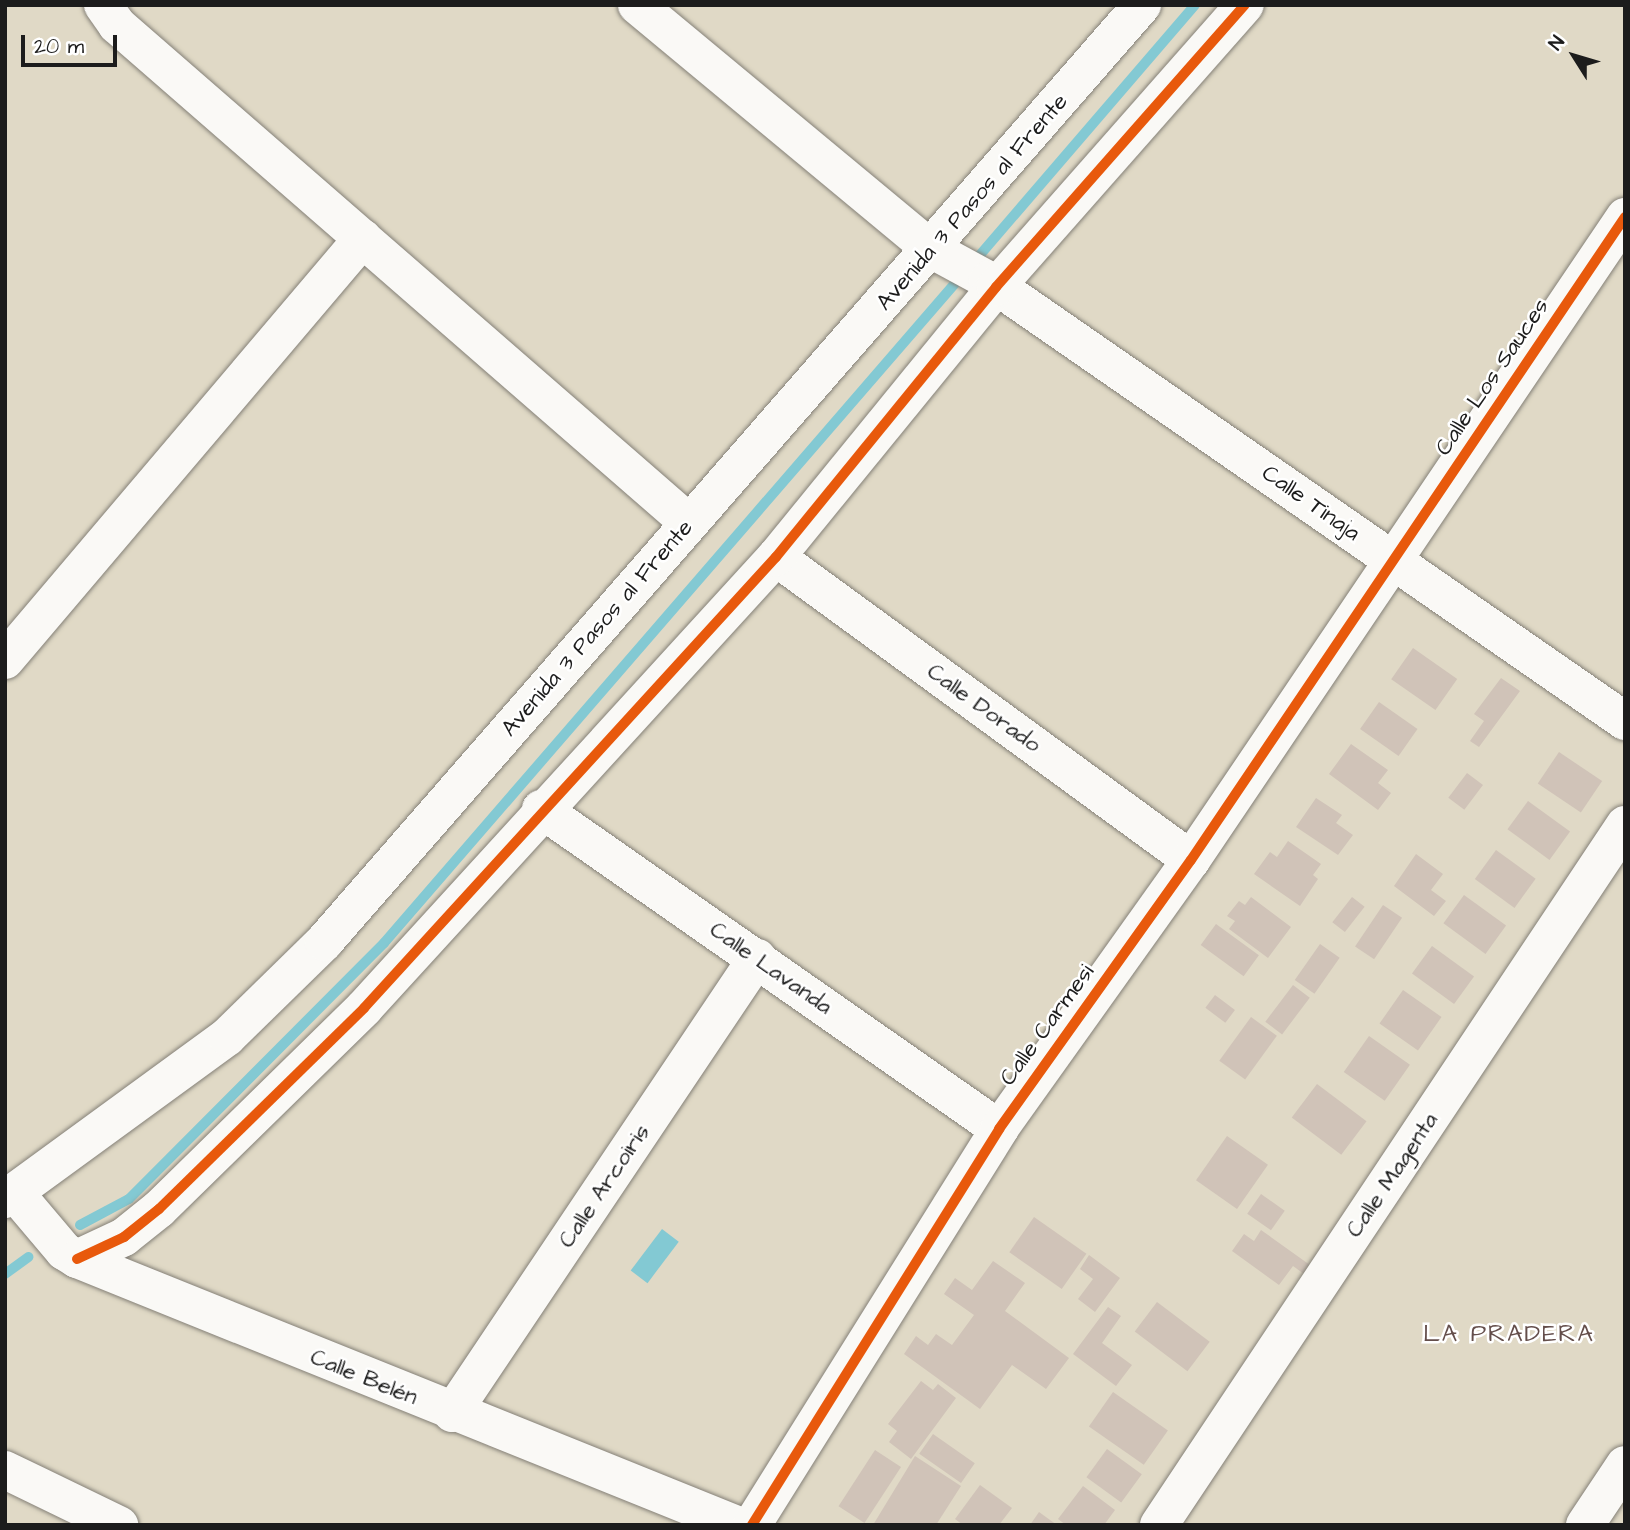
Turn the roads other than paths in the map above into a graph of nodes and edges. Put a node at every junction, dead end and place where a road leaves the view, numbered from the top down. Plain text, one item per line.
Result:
1 (103, 5) edge
2 (637, 5) edge
3 (1141, 5) edge
4 (1245, 5) edge
5 (1625, 217) edge
6 (363, 238) junction
7 (943, 254) junction
8 (992, 283) junction
9 (689, 523) junction
10 (776, 556) junction
11 (1395, 562) junction
12 (5, 660) edge
13 (1625, 721) edge
14 (541, 809) junction
15 (1625, 825) edge
16 (1191, 860) junction
17 (757, 958) junction
18 (999, 1129) junction
19 (10, 1196) edge
20 (77, 1259) junction
21 (452, 1413) junction
22 (1625, 1465) edge
23 (5, 1470) edge
24 (119, 1525) edge
25 (737, 1525) edge
26 (752, 1525) edge
27 (1159, 1525) edge
28 (1585, 1525) edge

1 - 6 street
2 - 7 street, Calle Tinaja
3 - 7 street, Avenida 3 Pasos al Frente
4 - 8 street
5 - 11 street, Calle Los Sauces
6 - 9 street
6 - 12 street
7 - 8 street, Calle Tinaja
7 - 9 street, Avenida 3 Pasos al Frente
8 - 10 street
8 - 11 street, Calle Tinaja
9 - 19 street, Avenida 3 Pasos al Frente
10 - 14 street
10 - 16 street, Calle Dorado
11 - 13 street, Calle Tinaja
11 - 16 street, Calle Carmesi
14 - 17 street, Calle Lavanda
14 - 20 street
15 - 27 street, Calle Magenta
16 - 18 street, Calle Carmesi
17 - 18 street, Calle Lavanda
17 - 21 street, Calle Arcoiris
18 - 26 street, Calle Carmesi
19 - 20 street, Calle Belén
20 - 21 street, Calle Belén
21 - 25 street, Calle Belén
22 - 28 street
23 - 24 street

